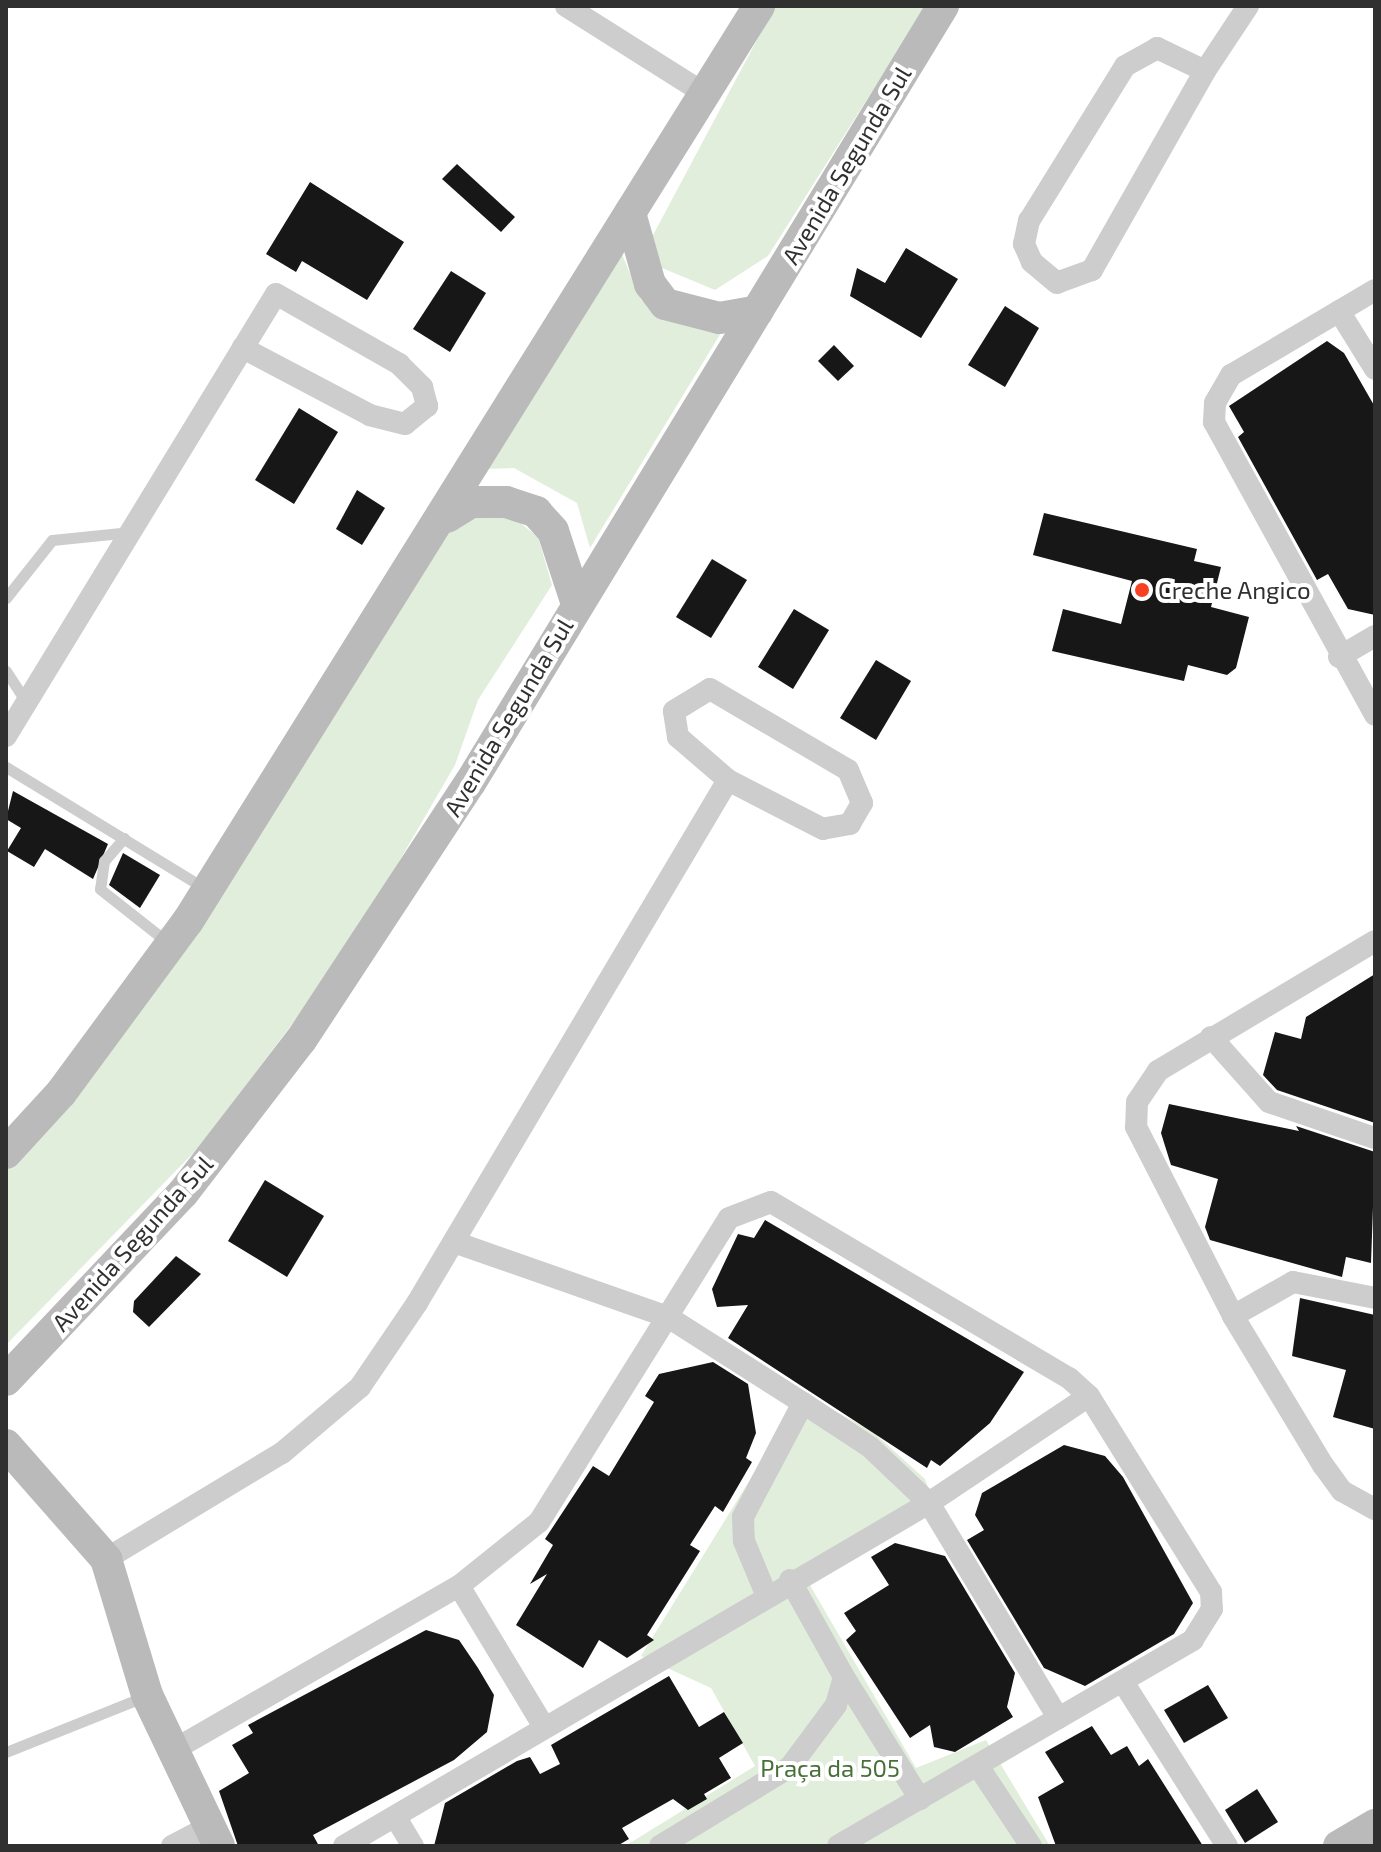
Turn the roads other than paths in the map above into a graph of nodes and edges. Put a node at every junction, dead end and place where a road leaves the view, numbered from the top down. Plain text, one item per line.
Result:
1 (566, 6) edge
2 (759, 6) edge
3 (943, 6) edge
4 (1248, 6) edge
5 (1205, 71) junction
6 (707, 95) junction
7 (630, 213) junction
8 (1375, 290) edge
9 (757, 311) junction
10 (1339, 311) junction
11 (243, 348) junction
12 (1375, 369) edge
13 (447, 517) junction
14 (131, 532) junction
15 (6, 598) edge
16 (577, 604) junction
17 (1375, 636) edge
18 (1339, 657) junction
19 (6, 671) edge
20 (27, 702) junction
21 (1375, 715) edge
22 (6, 736) edge
23 (6, 767) edge
24 (728, 780) junction
25 (124, 838) junction
26 (208, 890) junction
27 (1375, 941) edge
28 (171, 945) junction
29 (1211, 1037) junction
30 (1375, 1138) edge
31 (6, 1153) edge
32 (454, 1242) junction
33 (1375, 1298) edge
34 (1233, 1316) junction
35 (668, 1317) junction
36 (6, 1380) edge
37 (1089, 1396) junction
38 (803, 1403) junction
39 (6, 1445) edge
40 (929, 1503) junction
41 (1375, 1509) edge
42 (106, 1559) junction
43 (790, 1580) junction
44 (459, 1586) junction
45 (766, 1594) junction
46 (844, 1677) junction
47 (1123, 1682) junction
48 (147, 1695) junction
49 (1058, 1718) junction
50 (543, 1725) junction
51 (6, 1752) edge
52 (170, 1752) junction
53 (978, 1766) junction
54 (920, 1799) junction
55 (396, 1818) junction
56 (1374, 1827) edge
57 (214, 1837) edge
58 (172, 1846) edge
59 (344, 1846) edge
60 (413, 1846) edge
61 (660, 1846) edge
62 (838, 1846) edge
63 (1031, 1846) edge
64 (1227, 1846) edge
65 (1339, 1846) edge

1 - 6 street
2 - 6 main road
3 - 9 main road, Avenida Segunda Sul
4 - 5 street
5 - 5 street
6 - 7 main road
7 - 9 main road
7 - 13 main road
8 - 10 street
9 - 16 main road, Avenida Segunda Sul
10 - 12 street
10 - 18 street
11 - 11 street
11 - 14 street
13 - 16 main road
13 - 26 main road
14 - 15 lane
14 - 20 street
16 - 36 main road, Avenida Segunda Sul
17 - 18 street
18 - 21 street
19 - 20 lane
20 - 22 street
23 - 25 lane
24 - 24 street
24 - 32 street
25 - 26 lane
25 - 28 lane
26 - 28 main road
27 - 29 street
28 - 31 main road
29 - 30 street
29 - 34 street
32 - 35 street
32 - 42 street
33 - 34 street
34 - 41 street
35 - 37 street
35 - 38 street
35 - 44 street
37 - 40 street
37 - 47 street
38 - 40 street
38 - 45 street
39 - 42 main road
40 - 43 street
40 - 49 street
42 - 48 main road
43 - 45 street
43 - 46 street
44 - 50 street
44 - 52 street
45 - 50 street
46 - 54 street
46 - 61 street
47 - 49 street
47 - 64 street
48 - 51 lane
48 - 52 main road
49 - 53 street
50 - 55 street
52 - 57 main road
53 - 54 street
53 - 63 street
54 - 62 street
55 - 59 street
55 - 60 street
56 - 65 main road
57 - 58 street

